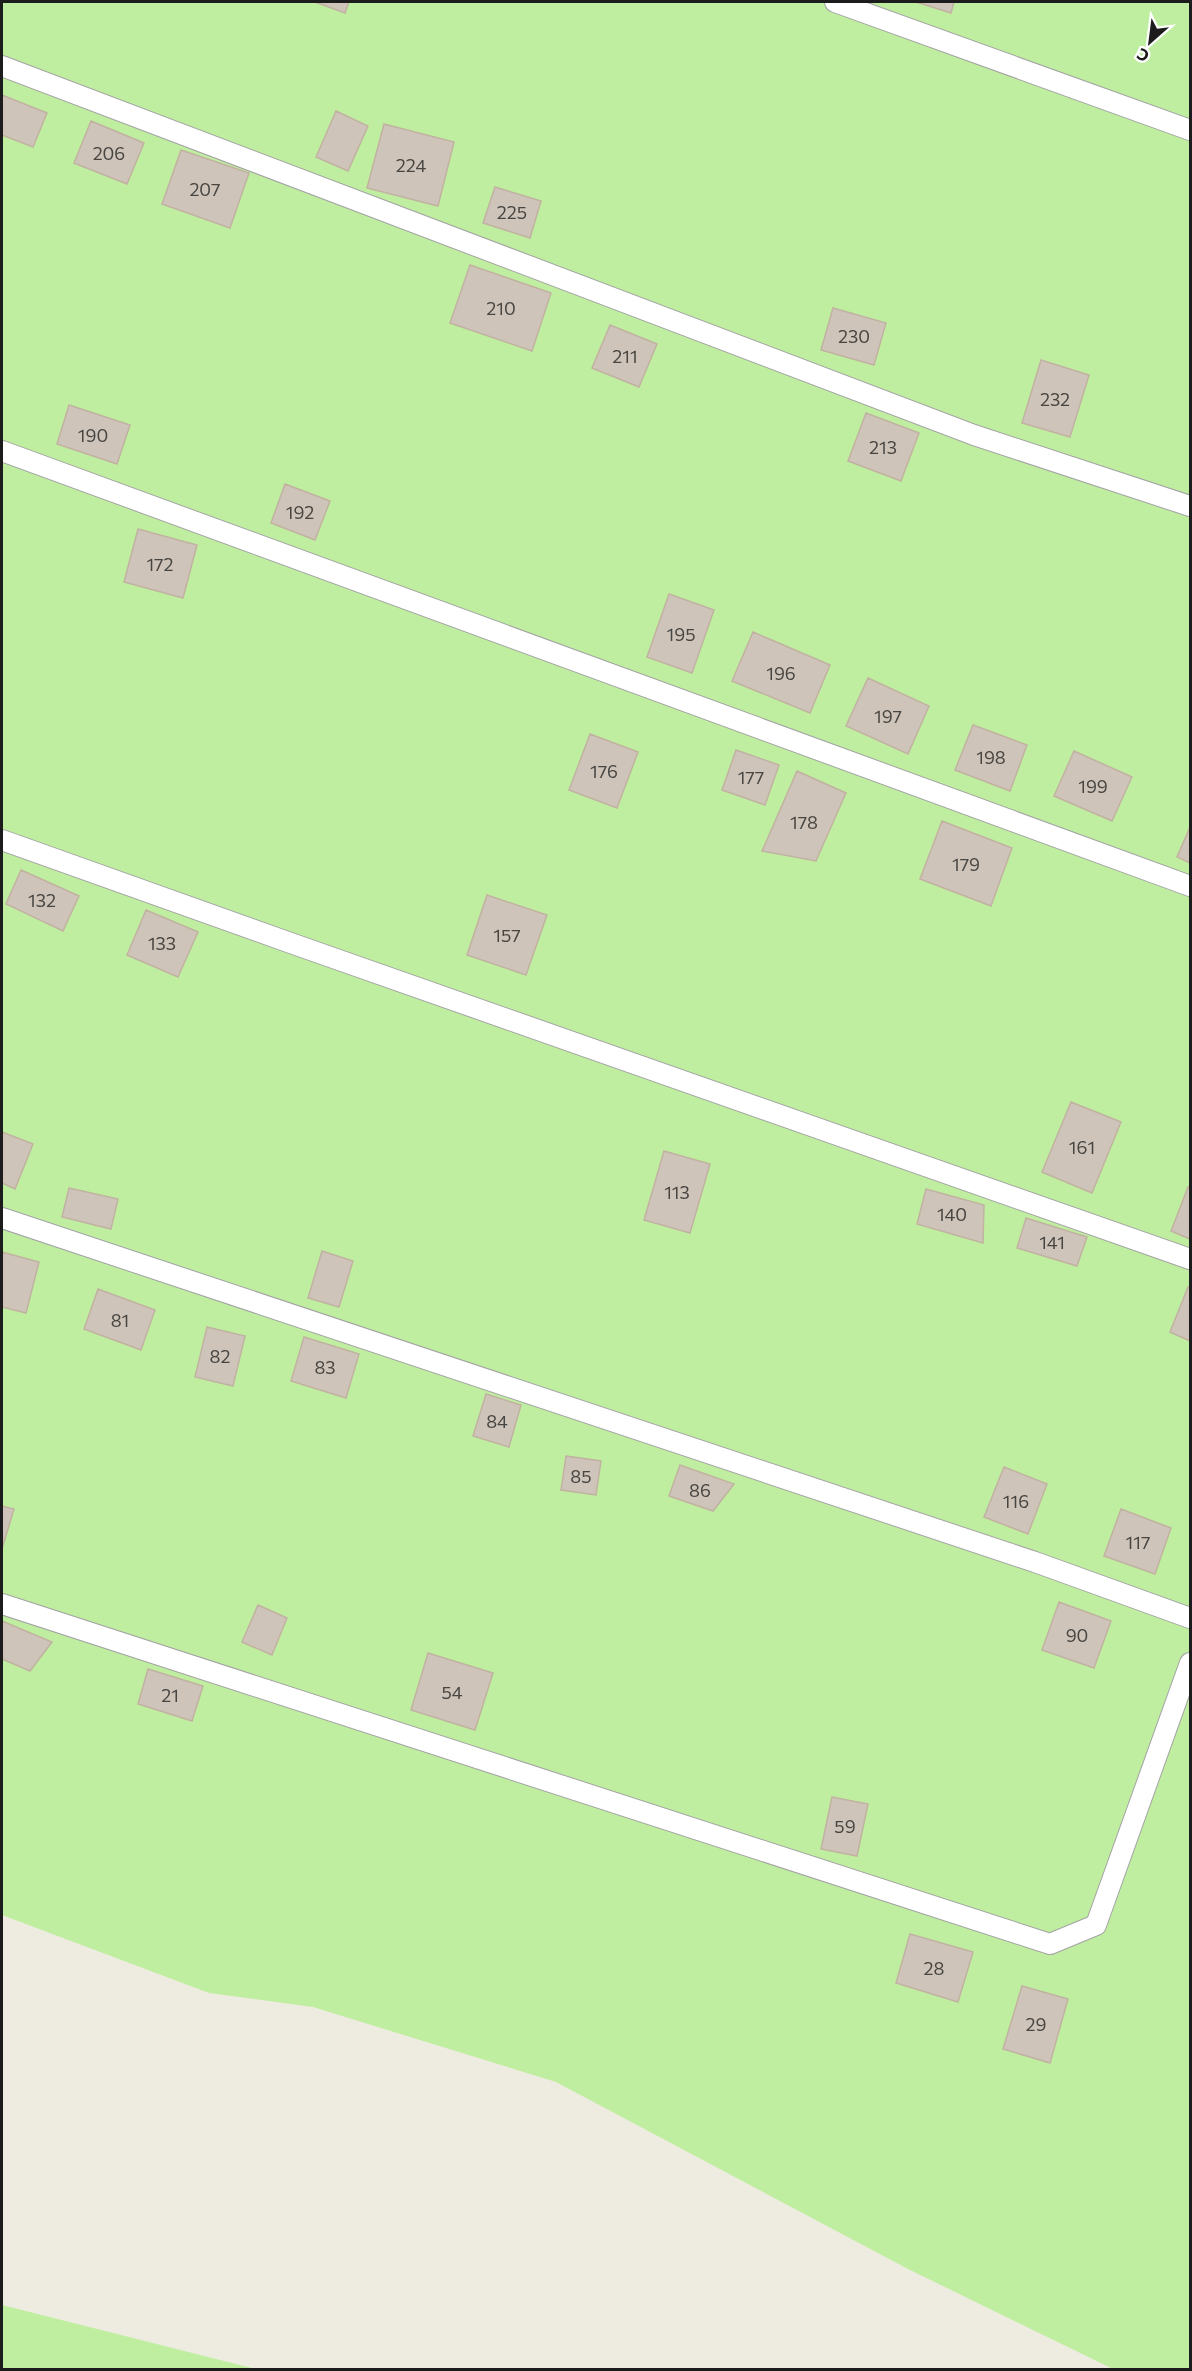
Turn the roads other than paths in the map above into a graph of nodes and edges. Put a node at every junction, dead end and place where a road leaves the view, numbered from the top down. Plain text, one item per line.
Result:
1 (835, 2) edge
2 (2, 66) edge
3 (1191, 130) edge
4 (2, 451) edge
5 (1191, 506) edge
6 (2, 840) edge
7 (1191, 886) edge
8 (2, 1218) edge
9 (1191, 1259) edge
10 (2, 1604) edge
11 (1191, 1618) edge
12 (1191, 1663) edge

1 - 3 lane
2 - 5 lane
4 - 7 lane
6 - 9 lane
8 - 11 lane
10 - 12 lane

